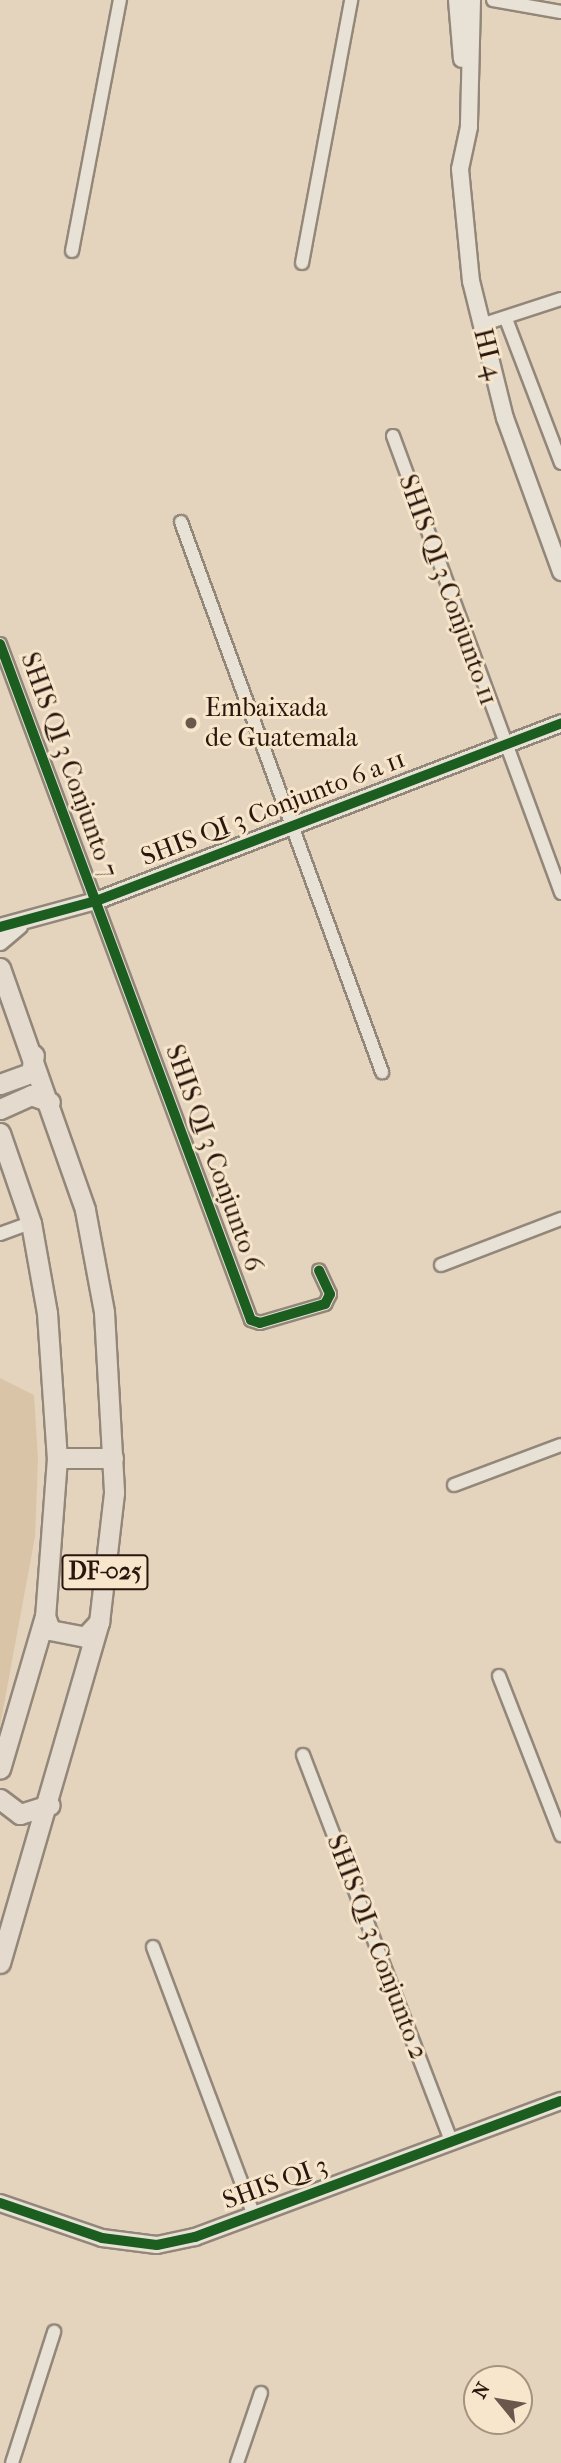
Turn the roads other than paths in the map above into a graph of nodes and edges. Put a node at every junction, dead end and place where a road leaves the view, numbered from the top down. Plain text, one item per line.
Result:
1 (120, 0) edge
2 (351, 0) edge
3 (459, 0) edge
4 (471, 0) edge
5 (493, 0) edge
6 (561, 12) edge
7 (469, 127) junction
8 (72, 251) dead end
9 (302, 263) dead end
10 (561, 299) edge
11 (506, 319) junction
12 (481, 325) junction
13 (393, 436) dead end
14 (561, 463) edge
15 (181, 522) dead end
16 (561, 572) edge
17 (0, 644) edge
18 (561, 723) edge
19 (504, 744) junction
20 (289, 827) junction
21 (561, 893) edge
22 (96, 901) junction
23 (19, 926) junction
24 (0, 927) edge
25 (0, 942) edge
26 (0, 968) edge
27 (34, 1055) junction
28 (382, 1072) dead end
29 (0, 1084) edge
30 (50, 1102) junction
31 (0, 1109) edge
32 (0, 1133) edge
33 (561, 1219) edge
34 (31, 1223) junction
35 (0, 1234) edge
36 (442, 1265) dead end
37 (319, 1270) dead end
38 (561, 1445) edge
39 (57, 1458) junction
40 (113, 1458) junction
41 (454, 1485) dead end
42 (45, 1616) junction
43 (99, 1622) junction
44 (499, 1676) dead end
45 (303, 1755) dead end
46 (0, 1769) edge
47 (0, 1799) edge
48 (50, 1805) junction
49 (0, 1816) edge
50 (561, 1835) edge
51 (38, 1842) junction
52 (2, 1944) edge
53 (153, 1947) dead end
54 (561, 2101) edge
55 (451, 2140) junction
56 (0, 2203) edge
57 (254, 2215) junction
58 (54, 2332) dead end
59 (261, 2393) dead end
60 (12, 2463) edge
61 (237, 2463) edge

1 - 8 street
2 - 9 street
3 - 4 street
3 - 7 street, HI 4
4 - 7 street, HI 4
5 - 6 street
7 - 12 street, HI 4
10 - 11 street
11 - 12 street
11 - 14 street
12 - 16 street, HI 4
13 - 19 street, SHIS QI 3 Conjunto 11
15 - 20 street
17 - 22 street, SHIS QI 3 Conjunto 7
18 - 19 street, SHIS QI 3 Conjunto 6 a 11
19 - 20 street, SHIS QI 3 Conjunto 6 a 11
19 - 21 street, SHIS QI 3 Conjunto 11
20 - 22 street, SHIS QI 3 Conjunto 6 a 11
20 - 28 street
22 - 23 street, SHIS QI 3 Conjunto 6 a 11
22 - 37 street, SHIS QI 3 Conjunto 6
23 - 24 street, SHIS QI 3 Conjunto 6 a 11
23 - 25 street, SHIS QI 3 Conjunto 6 a 11
26 - 27 main road, DF-025
27 - 29 main road
27 - 30 main road, DF-025
30 - 31 main road
30 - 40 main road, DF-025
32 - 34 main road, DF-025
33 - 36 street
34 - 35 street
34 - 39 main road, DF-025
38 - 41 street
39 - 40 main road
39 - 42 main road, DF-025
40 - 43 main road, DF-025
42 - 43 main road
42 - 46 main road, DF-025
43 - 48 main road, DF-025
44 - 50 street
45 - 55 street, SHIS QI 3 Conjunto 2
47 - 48 main road
48 - 51 main road, DF-025
49 - 51 main road
51 - 52 main road, DF-025
53 - 57 street
54 - 55 street, SHIS QI 3
55 - 57 street, SHIS QI 3
56 - 57 street, SHIS QI 3
58 - 60 street
59 - 61 street

